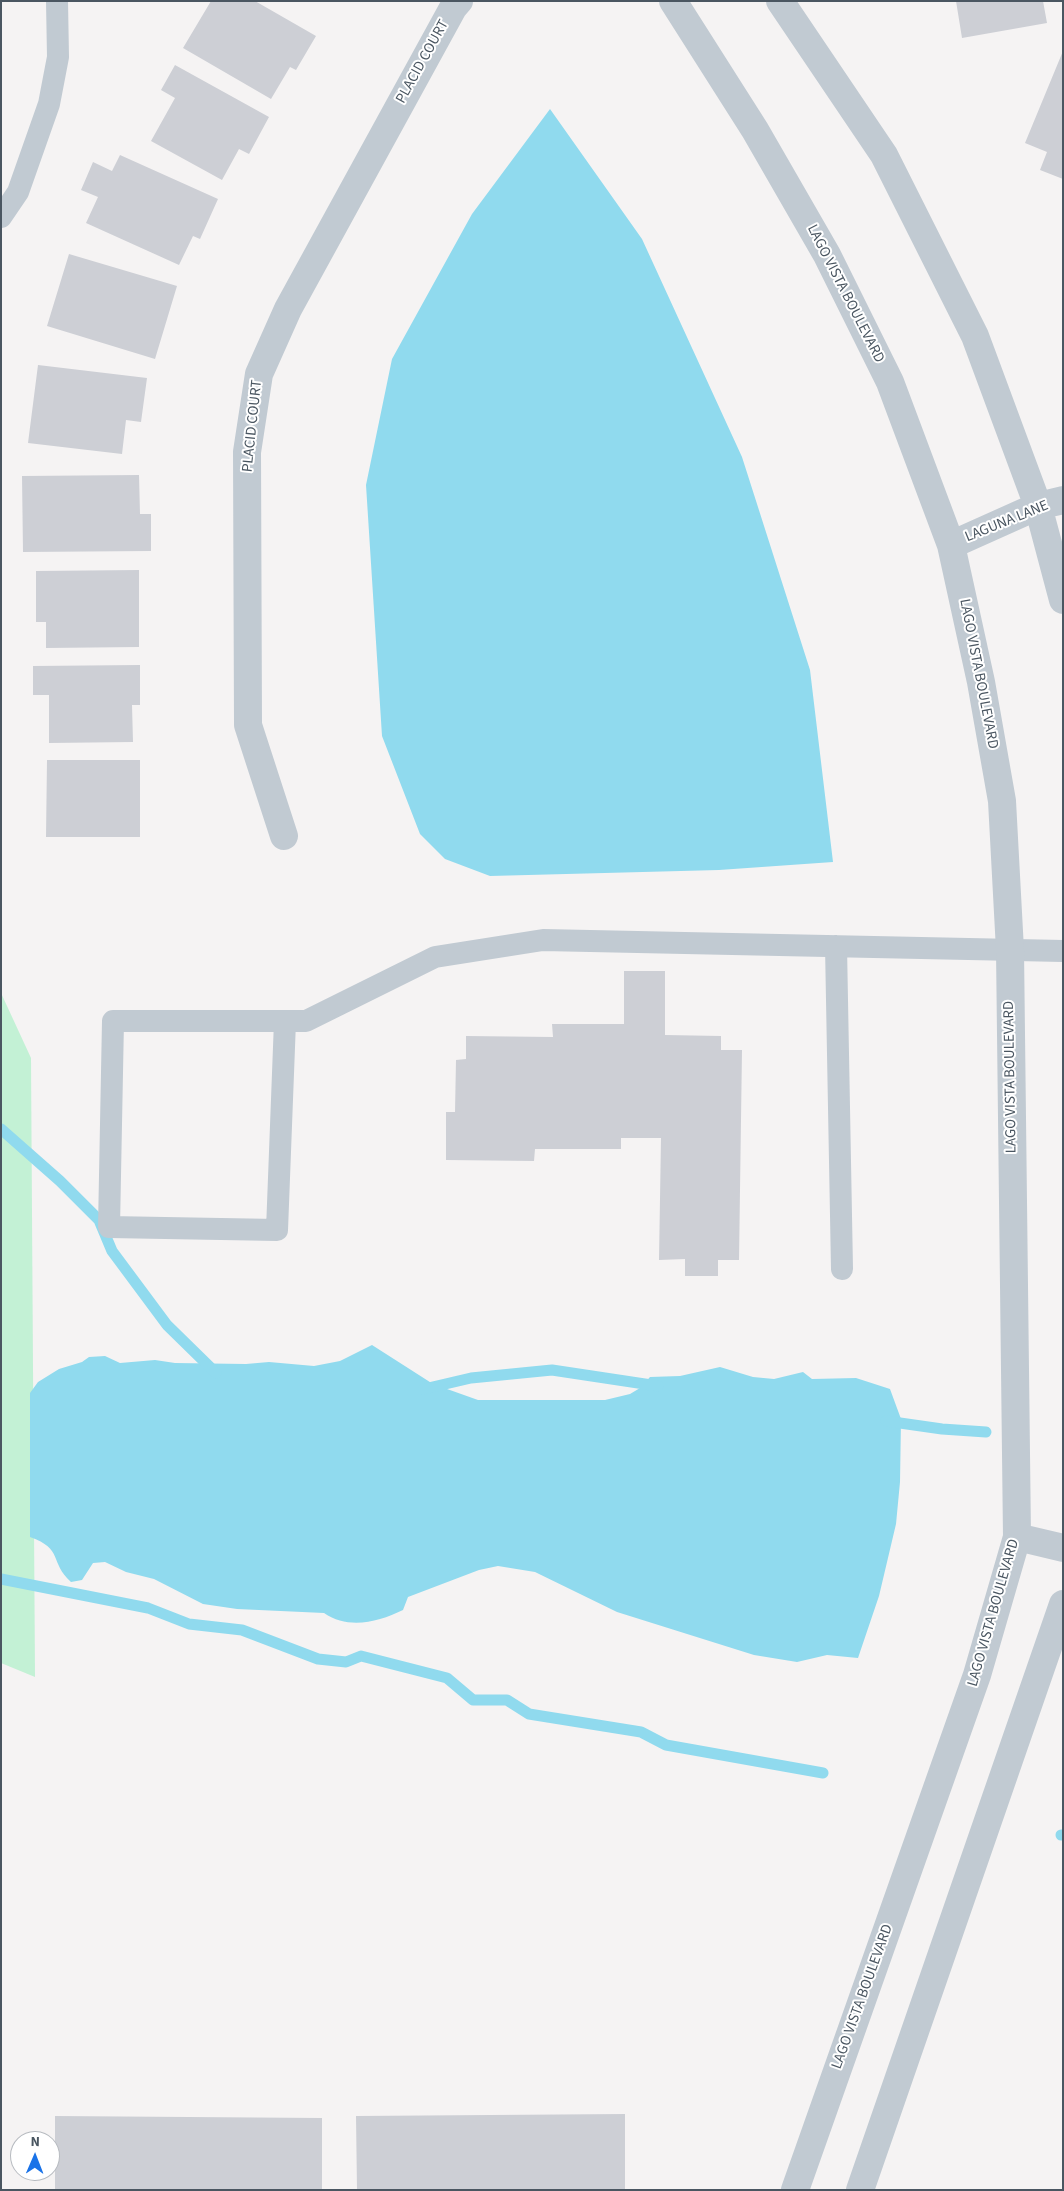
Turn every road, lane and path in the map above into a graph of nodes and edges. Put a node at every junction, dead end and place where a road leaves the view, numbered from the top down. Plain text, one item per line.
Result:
1 (57, 1) edge
2 (459, 1) edge
3 (673, 1) edge
4 (780, 1) edge
5 (1, 217) edge
6 (1050, 503) edge
7 (951, 545) junction
8 (1063, 600) edge
9 (284, 836) dead end
10 (836, 946) junction
11 (1010, 950) junction
12 (1063, 950) edge
13 (285, 1021) junction
14 (842, 1269) dead end
15 (1017, 1537) junction
16 (1063, 1548) edge
17 (1063, 1604) edge
18 (795, 2190) edge
19 (860, 2190) edge

1 - 5 lane
2 - 9 street, PLACID COURT
3 - 7 street, LAGO VISTA BOULEVARD
4 - 6 street
6 - 7 street, LAGUNA LANE
6 - 8 street
7 - 11 street, LAGO VISTA BOULEVARD
10 - 11 lane
10 - 13 lane
10 - 14 lane
11 - 12 lane
11 - 15 street, LAGO VISTA BOULEVARD
13 - 13 lane
15 - 16 street
15 - 18 street, LAGO VISTA BOULEVARD
17 - 19 street

